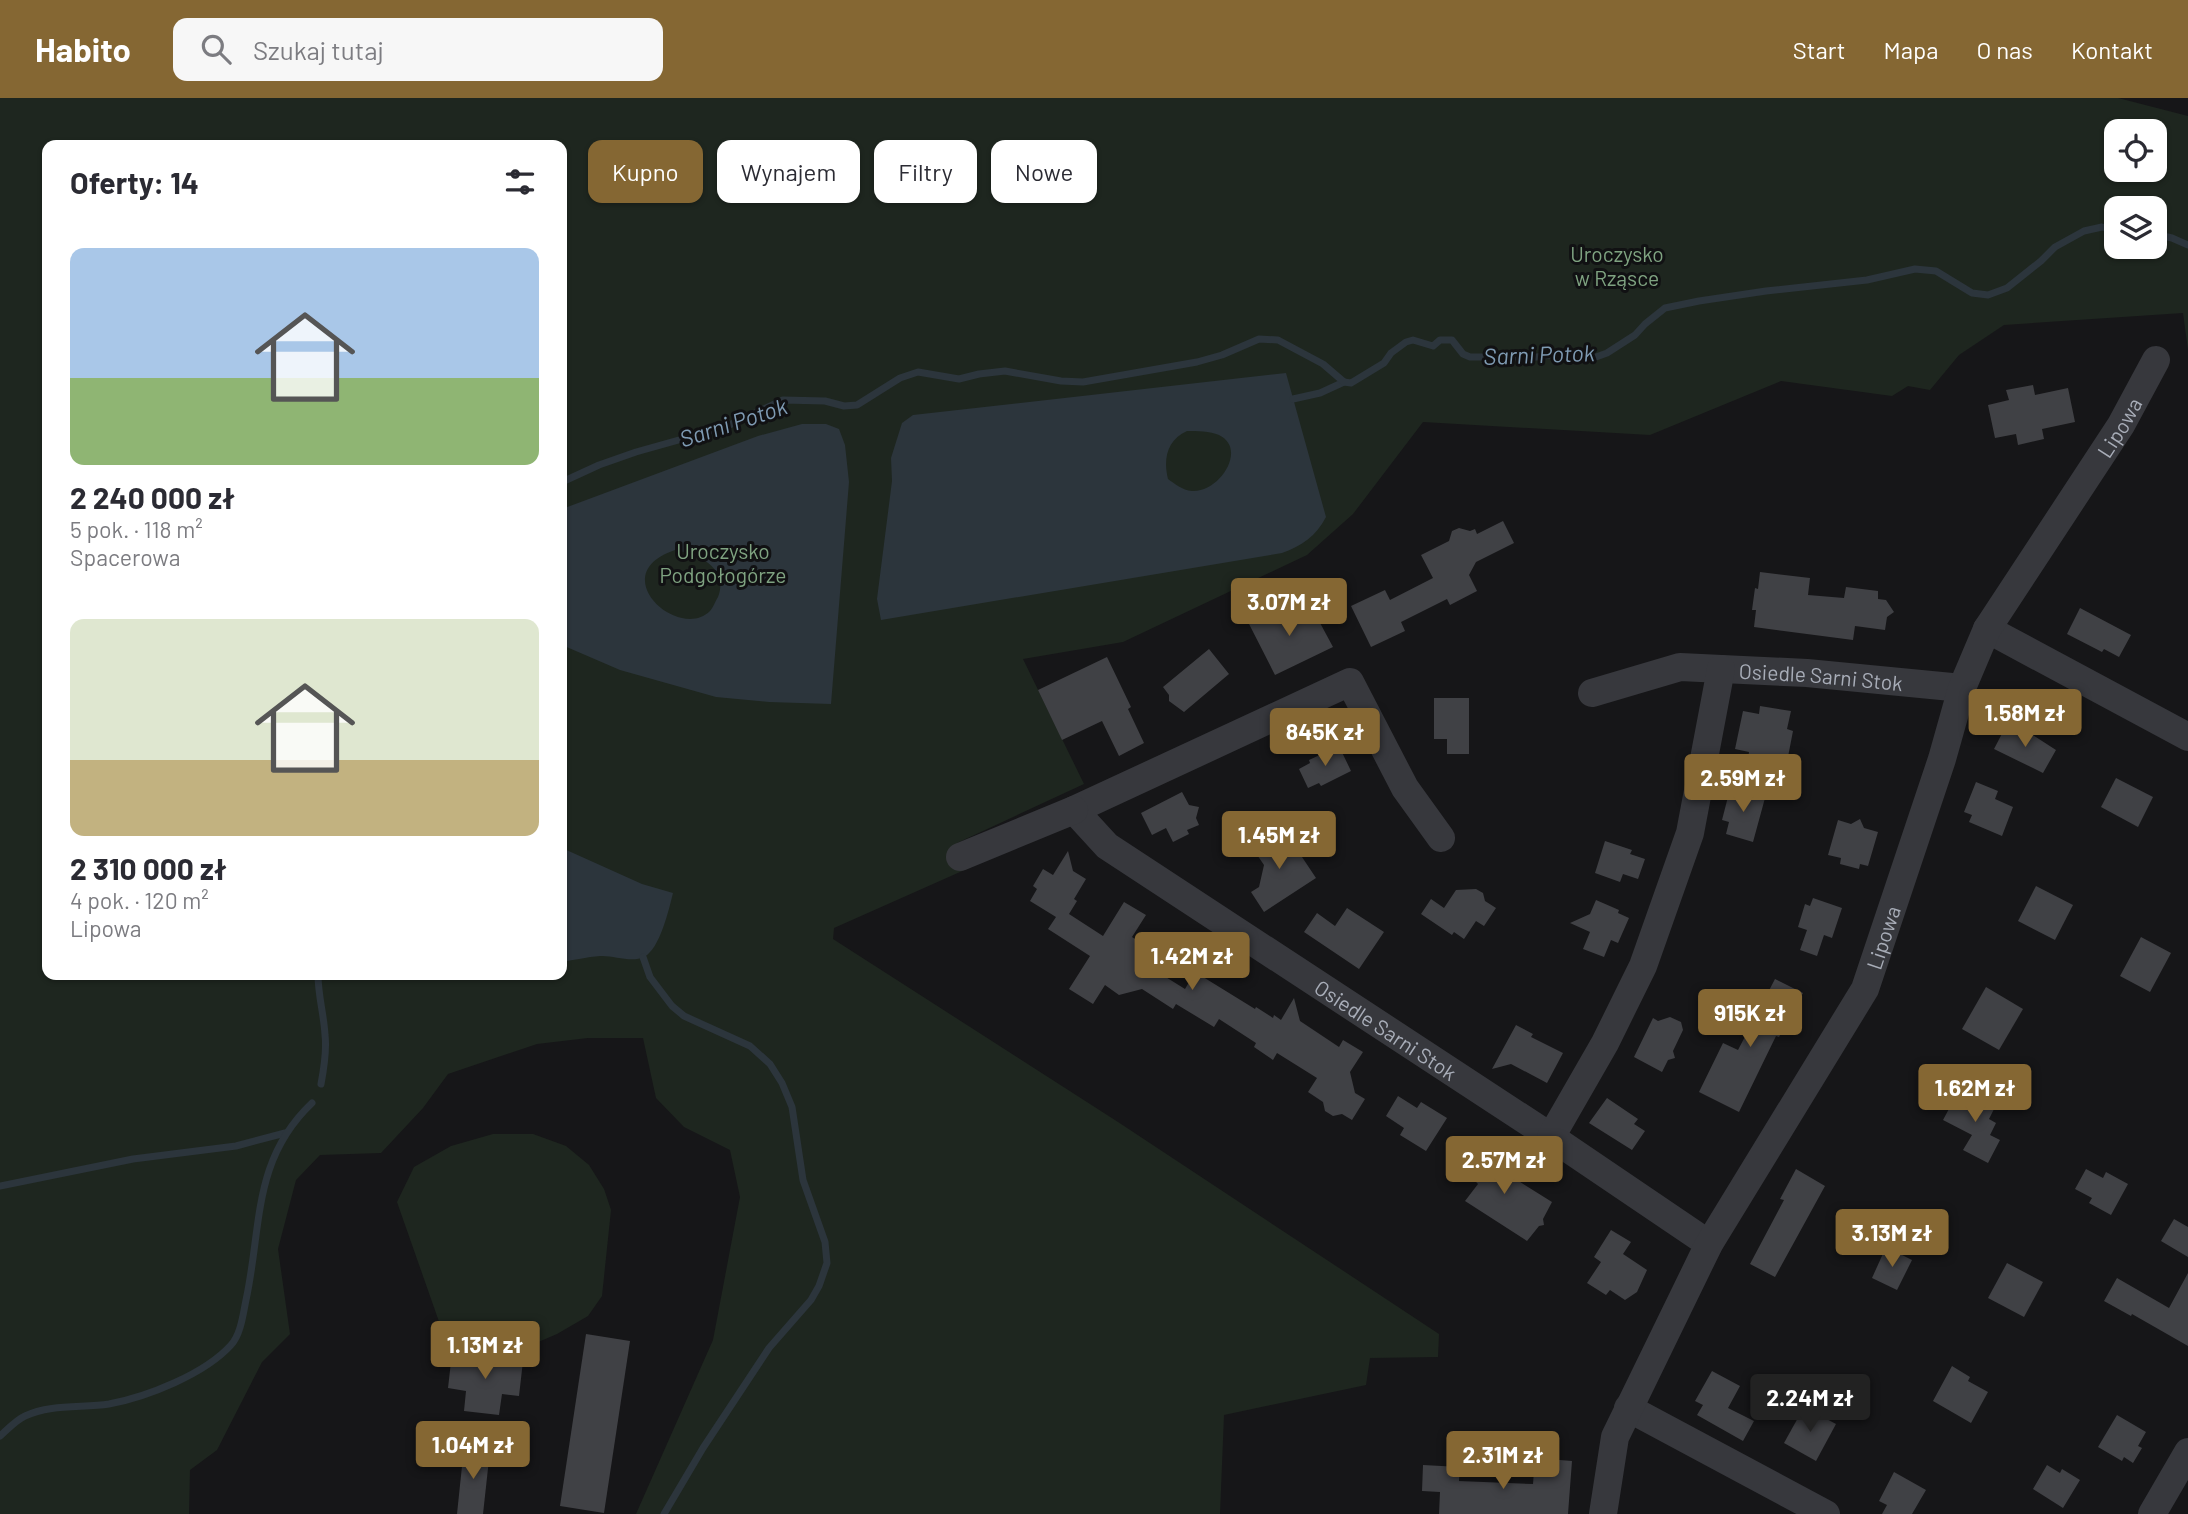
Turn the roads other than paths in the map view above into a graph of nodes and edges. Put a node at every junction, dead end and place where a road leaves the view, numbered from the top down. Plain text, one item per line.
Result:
1 (2156, 360) dead end
2 (1987, 629) junction
3 (1721, 668) junction
4 (1962, 688) junction
5 (1592, 693) dead end
6 (2188, 737) edge
7 (1074, 810) junction
8 (1441, 838) dead end
9 (960, 857) dead end
10 (1551, 1137) junction
11 (1709, 1244) junction
12 (1628, 1408) junction
13 (2188, 1452) edge
14 (1603, 1514) edge
15 (1826, 1514) edge
16 (2152, 1514) edge

1 - 2 street, Lipowa
2 - 4 street, Lipowa
2 - 6 street
3 - 4 street, Osiedle Sarni Stok
3 - 5 street, Osiedle Sarni Stok
3 - 10 street, Osiedle Sarni Stok
4 - 11 street, Lipowa
7 - 8 street
7 - 9 street
7 - 10 street, Osiedle Sarni Stok
10 - 11 street, Osiedle Sarni Stok
11 - 12 street, Lipowa
12 - 14 street, Lipowa
12 - 15 street
13 - 16 street

